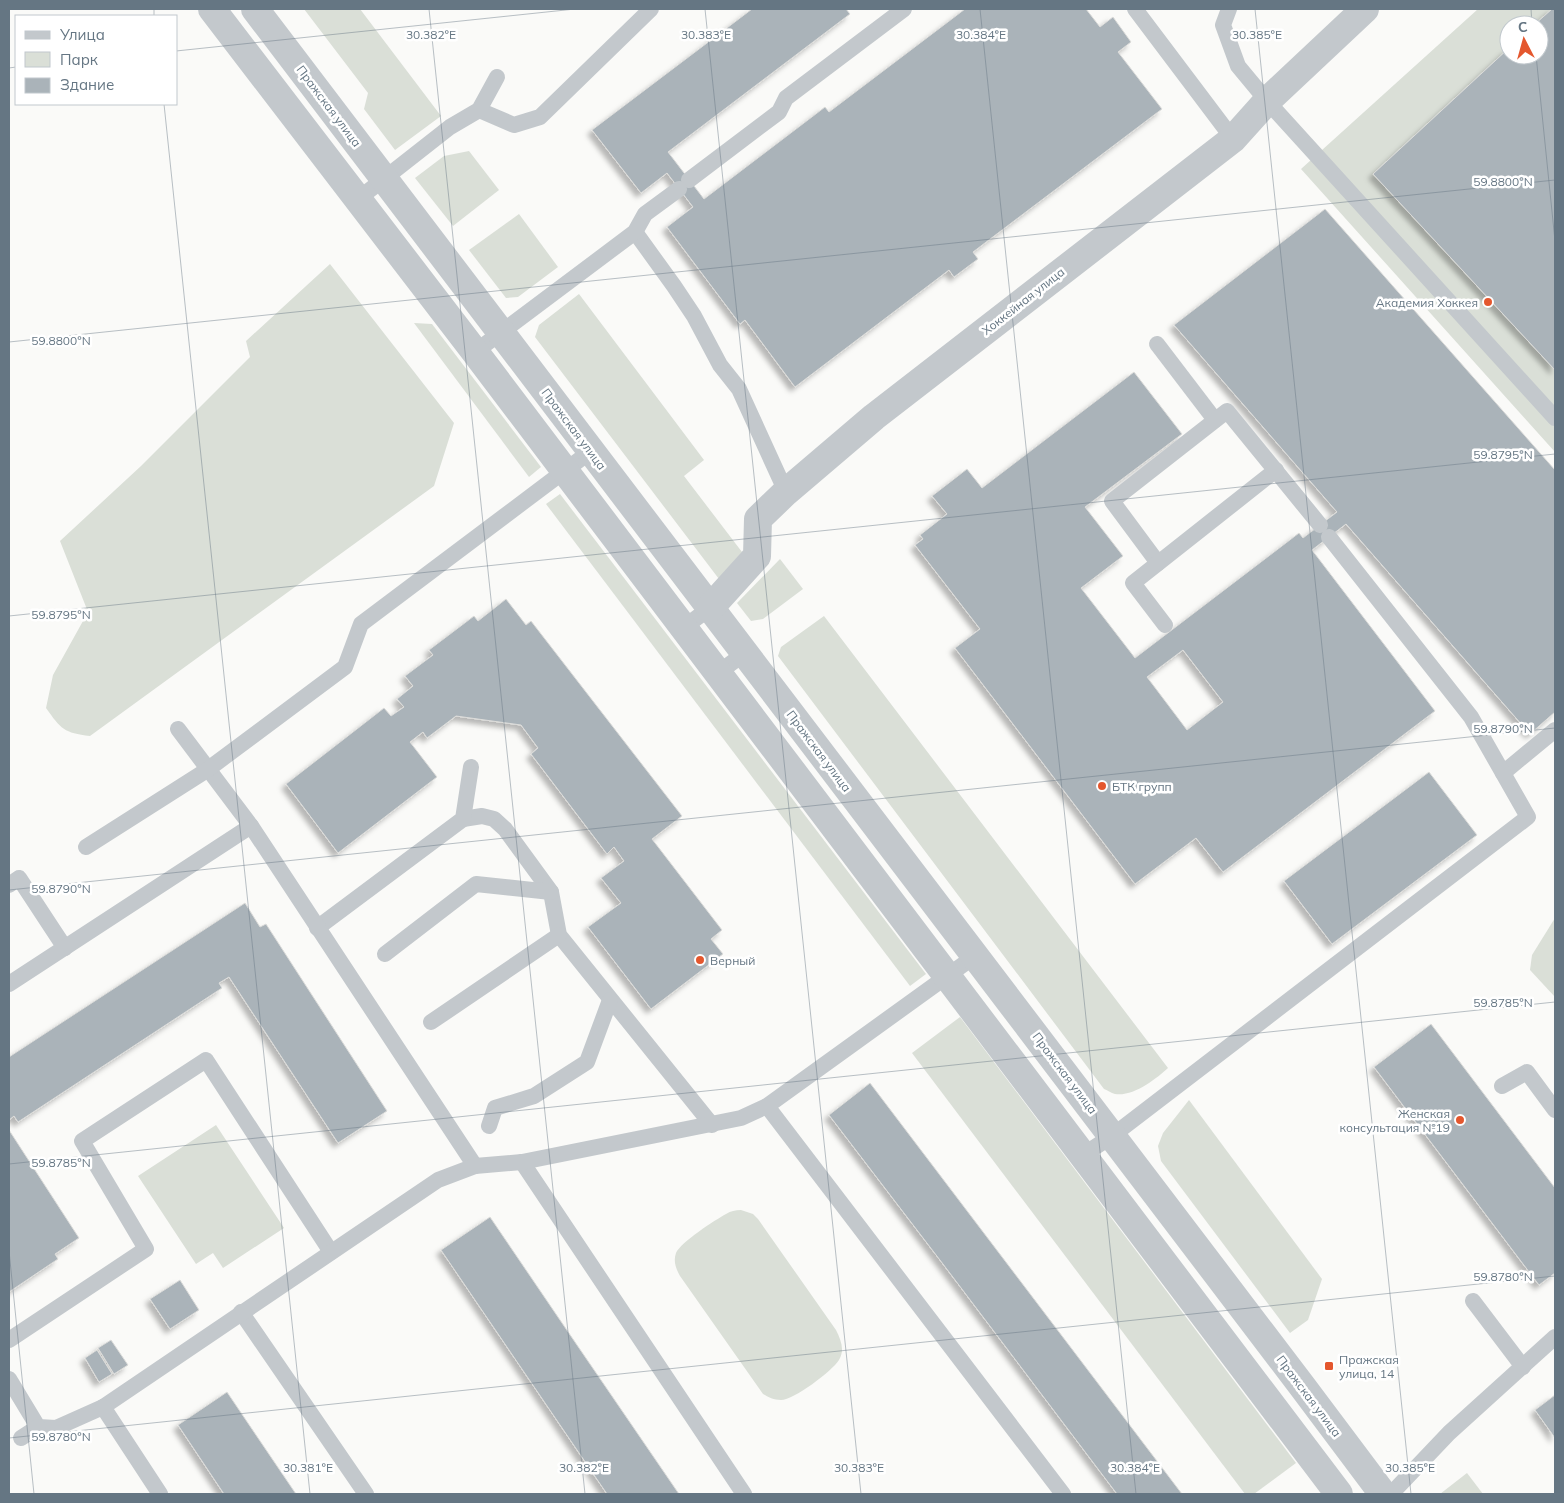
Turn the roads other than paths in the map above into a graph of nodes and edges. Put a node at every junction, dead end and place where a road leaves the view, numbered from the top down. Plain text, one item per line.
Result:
1 (212, 9) edge
2 (255, 9) edge
3 (651, 9) edge
4 (904, 9) edge
5 (1135, 9) edge
6 (1229, 9) edge
7 (1364, 9) edge
8 (497, 77) dead end
9 (1267, 101) junction
10 (479, 110) junction
11 (1233, 139) junction
12 (385, 180) junction
13 (358, 200) junction
14 (634, 232) junction
15 (501, 332) junction
16 (1157, 344) dead end
17 (474, 352) junction
18 (1555, 416) edge
19 (1215, 420) junction
20 (591, 451) junction
21 (1276, 470) junction
22 (564, 472) junction
23 (786, 492) junction
24 (1158, 563) junction
25 (710, 608) junction
26 (1165, 625) dead end
27 (683, 628) junction
28 (745, 653) junction
29 (718, 673) junction
30 (178, 729) dead end
31 (1555, 730) edge
32 (471, 767) dead end
33 (207, 770) junction
34 (1503, 773) junction
35 (462, 820) junction
36 (251, 826) junction
37 (86, 847) dead end
38 (9, 885) edge
39 (551, 892) junction
40 (317, 928) junction
41 (560, 935) junction
42 (64, 948) junction
43 (386, 954) dead end
44 (975, 956) junction
45 (947, 976) junction
46 (9, 984) edge
47 (610, 1000) junction
48 (431, 1022) dead end
49 (1502, 1086) dead end
50 (767, 1106) junction
51 (1555, 1110) edge
52 (712, 1125) junction
53 (490, 1126) dead end
54 (1112, 1136) junction
55 (1083, 1155) junction
56 (522, 1162) junction
57 (475, 1166) junction
58 (331, 1252) junction
59 (1473, 1301) dead end
60 (241, 1312) junction
61 (1555, 1337) edge
62 (9, 1340) edge
63 (1523, 1367) junction
64 (9, 1379) edge
65 (103, 1407) junction
66 (38, 1427) junction
67 (21, 1438) dead end
68 (160, 1494) edge
69 (366, 1494) edge
70 (744, 1494) edge
71 (1064, 1494) edge
72 (1339, 1494) edge
73 (1383, 1494) edge
74 (1391, 1494) edge

1 - 13 street
2 - 12 street, Пражская улица
3 - 10 lane
4 - 14 lane
5 - 11 lane
6 - 9 lane
7 - 9 street, Хоккейная улица
8 - 10 lane
9 - 11 street, Хоккейная улица
9 - 18 lane
10 - 12 lane
11 - 23 street, Хоккейная улица
12 - 13 lane
12 - 15 street, Пражская улица
13 - 17 street
14 - 15 lane
14 - 23 lane
15 - 17 lane
15 - 20 street, Пражская улица
16 - 19 lane
17 - 22 street
19 - 21 lane
19 - 24 lane
20 - 22 lane
20 - 25 street, Пражская улица
21 - 24 lane
21 - 34 lane
22 - 27 street
22 - 33 lane
23 - 25 street, Хоккейная улица
24 - 26 lane
25 - 27 lane
25 - 28 street, Пражская улица
27 - 29 street
28 - 29 lane
28 - 44 street, Пражская улица
29 - 45 street
30 - 33 lane
31 - 34 lane
32 - 35 lane
33 - 36 lane
33 - 37 lane
34 - 54 lane
35 - 39 lane
35 - 40 lane
36 - 40 lane
36 - 42 lane
38 - 42 lane
39 - 41 lane
39 - 43 lane
40 - 57 lane
41 - 47 lane
41 - 48 lane
42 - 46 lane
44 - 45 lane
44 - 54 street, Пражская улица
45 - 50 lane
45 - 55 street
47 - 52 lane
47 - 53 lane
49 - 51 lane
50 - 52 lane
50 - 71 lane
52 - 56 lane
54 - 55 lane
54 - 73 street, Пражская улица
55 - 72 street
56 - 57 lane
56 - 70 lane
57 - 58 lane
58 - 60 lane
58 - 62 lane
59 - 63 lane
60 - 65 lane
60 - 69 lane
61 - 63 lane
63 - 74 lane
64 - 66 lane
65 - 66 lane
65 - 68 lane
66 - 67 lane

